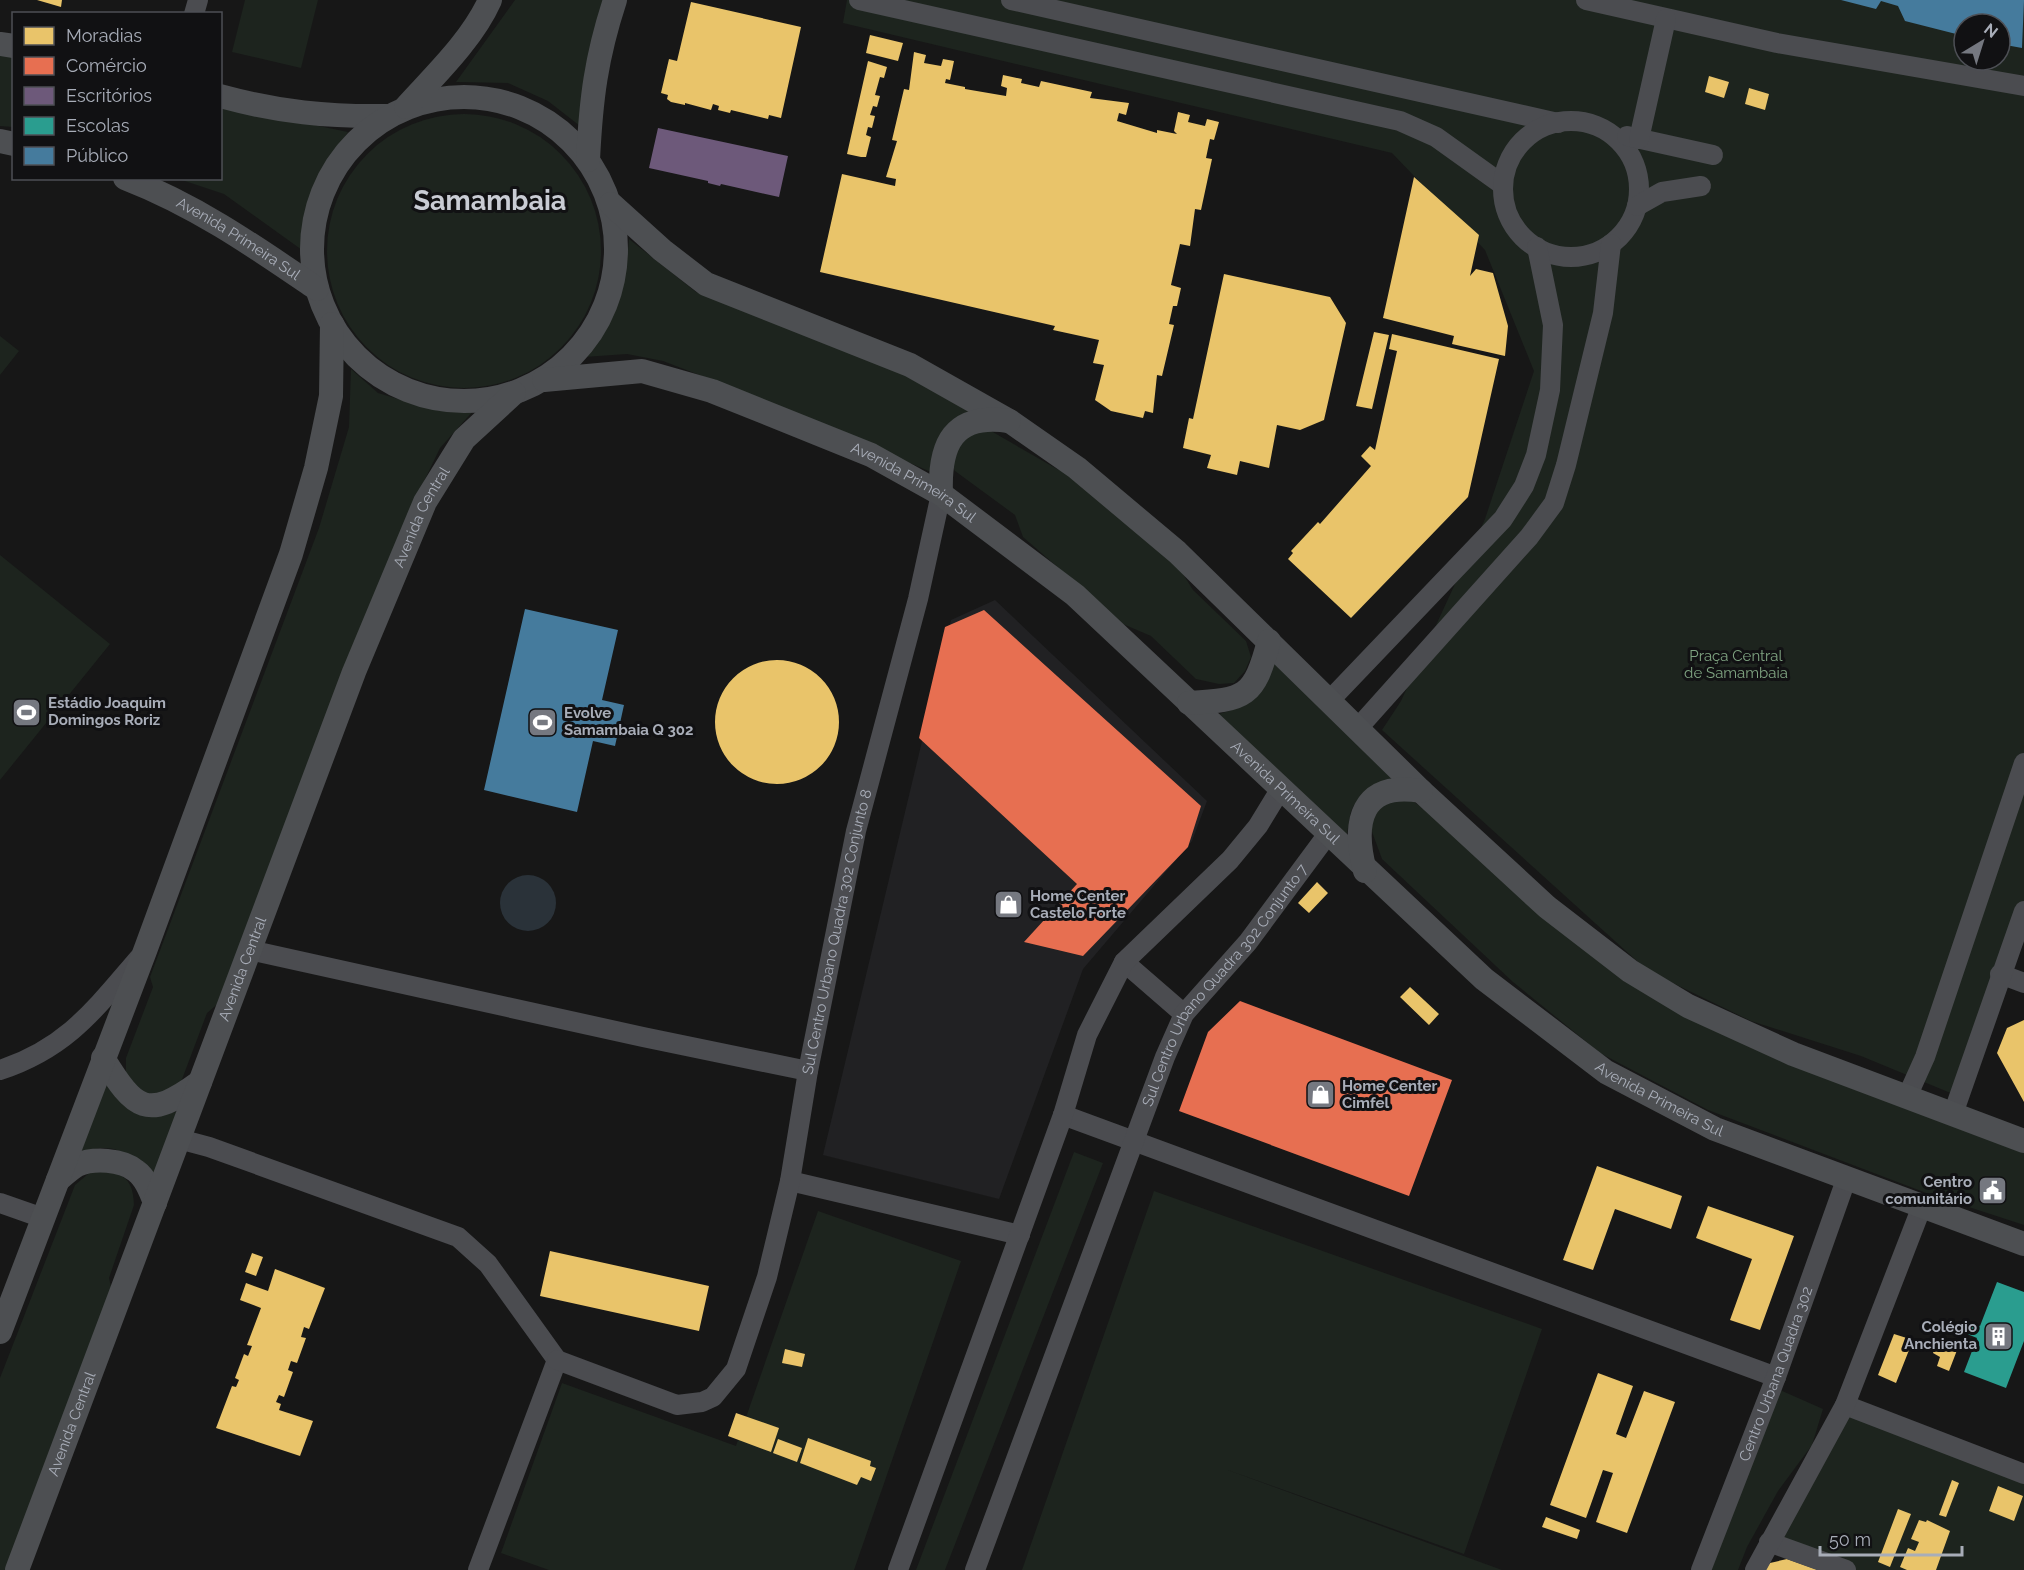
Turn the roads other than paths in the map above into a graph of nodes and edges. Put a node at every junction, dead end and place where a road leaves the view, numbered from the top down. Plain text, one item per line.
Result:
1 (490, 0) edge
2 (615, 0) edge
3 (860, 0) edge
4 (1011, 0) edge
5 (1586, 0) edge
6 (1666, 19) junction
7 (2024, 86) edge
8 (222, 96) edge
9 (397, 112) junction
10 (1558, 123) junction
11 (1608, 132) junction
12 (1639, 139) junction
13 (1713, 155) dead end
14 (588, 160) junction
15 (130, 180) edge
16 (1503, 185) junction
17 (1701, 186) dead end
18 (611, 204) junction
19 (1637, 206) junction
20 (1611, 244) junction
21 (1537, 247) junction
22 (317, 289) junction
23 (332, 324) junction
24 (544, 380) junction
25 (514, 393) junction
26 (1011, 422) junction
27 (941, 494) junction
28 (1269, 641) junction
29 (1330, 700) junction
30 (1189, 703) junction
31 (1358, 728) junction
32 (2024, 764) edge
33 (1280, 790) junction
34 (1421, 791) junction
35 (1328, 834) junction
36 (1365, 871) junction
37 (2024, 911) edge
38 (249, 950) junction
39 (145, 951) junction
40 (1124, 962) junction
41 (2000, 974) junction
42 (2024, 983) edge
43 (1184, 1014) junction
44 (103, 1058) junction
45 (0, 1070) edge
46 (808, 1071) junction
47 (200, 1082) junction
48 (1907, 1097) junction
49 (1063, 1114) junction
50 (1953, 1114) junction
51 (179, 1139) junction
52 (1133, 1141) junction
53 (2024, 1141) edge
54 (1847, 1177) junction
55 (58, 1180) junction
56 (790, 1181) junction
57 (0, 1203) edge
58 (155, 1203) junction
59 (1922, 1206) junction
60 (43, 1218) junction
61 (1020, 1235) junction
62 (2024, 1244) edge
63 (0, 1332) edge
64 (557, 1360) junction
65 (1776, 1377) junction
66 (1845, 1405) junction
67 (2024, 1474) edge
68 (1768, 1542) junction
69 (17, 1570) edge
70 (478, 1570) edge
71 (898, 1570) edge
72 (975, 1570) edge
73 (1701, 1570) edge
74 (1755, 1570) edge
75 (1846, 1570) edge

1 - 9 main road
2 - 14 main road
3 - 16 street
4 - 10 street
5 - 6 street
6 - 7 street
6 - 12 street
8 - 9 main road
9 - 14 main road
9 - 22 main road
10 - 11 street
10 - 16 street
11 - 12 street
11 - 19 street
12 - 13 street
14 - 18 main road
15 - 22 main road, Avenida Primeira Sul
16 - 21 street
17 - 19 street
18 - 24 main road
18 - 26 main road
19 - 20 street
20 - 21 street
20 - 31 street
21 - 29 street
22 - 23 main road
23 - 25 main road
23 - 39 main road
24 - 25 main road
24 - 27 main road, Avenida Primeira Sul
25 - 38 main road, Avenida Central
26 - 27 main road
26 - 28 main road
27 - 30 main road, Avenida Primeira Sul
27 - 46 street, Sul Centro Urbano Quadra 302 Conjunto 8
28 - 29 main road
28 - 30 main road
29 - 31 main road
30 - 33 main road, Avenida Primeira Sul
31 - 34 main road
32 - 48 street
33 - 35 main road, Avenida Primeira Sul
33 - 40 street
34 - 36 main road
34 - 48 main road
35 - 36 main road, Avenida Primeira Sul
35 - 43 street, Sul Centro Urbano Quadra 302 Conjunto 7
36 - 54 main road, Avenida Primeira Sul
37 - 41 street
38 - 46 street
38 - 47 main road, Avenida Central
39 - 44 main road
39 - 45 street
40 - 43 street
40 - 49 street
41 - 42 street
41 - 50 street
43 - 52 street, Sul Centro Urbano Quadra 302 Conjunto 7
44 - 47 main road
44 - 55 main road
46 - 56 street, Sul Centro Urbano Quadra 302 Conjunto 8
47 - 51 main road, Avenida Central
48 - 50 main road
49 - 52 street
49 - 61 street
50 - 53 main road
51 - 58 main road, Avenida Central
51 - 64 street
52 - 65 street
52 - 72 street, Sul Centro Urbano Quadra 302 Conjunto 7
54 - 59 main road, Avenida Primeira Sul
54 - 65 street, Centro Urbana Quadra 302
55 - 58 main road
55 - 60 main road
56 - 61 street
56 - 64 street, Sul Centro Urbano Quadra 302 Conjunto 8
57 - 60 street
58 - 69 main road, Avenida Central
59 - 62 main road, Avenida Primeira Sul
59 - 66 street
60 - 63 main road
61 - 71 street
64 - 70 street
65 - 73 street, Centro Urbana Quadra 302
66 - 67 street
66 - 68 street
68 - 74 street
68 - 75 street

